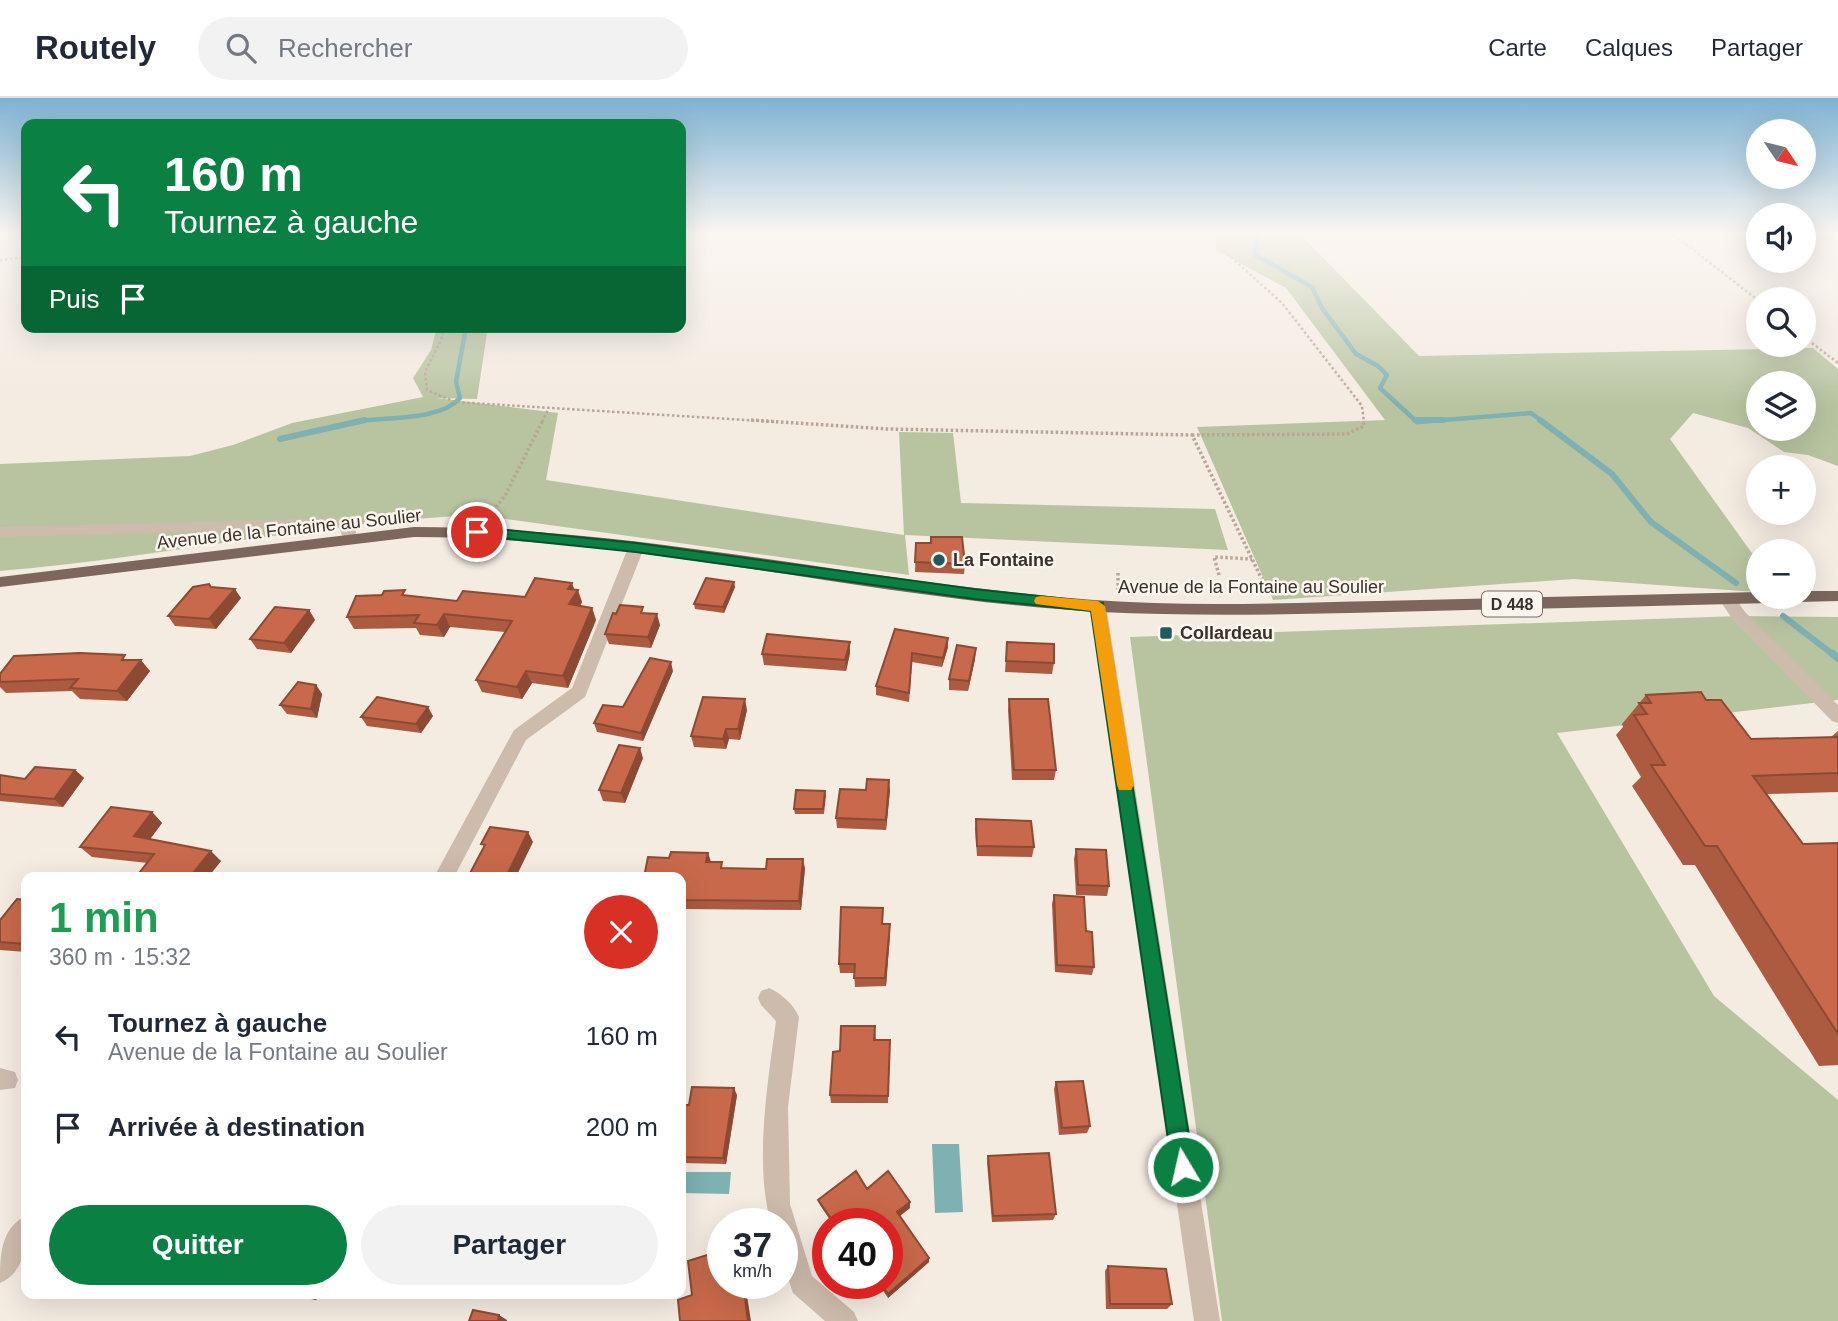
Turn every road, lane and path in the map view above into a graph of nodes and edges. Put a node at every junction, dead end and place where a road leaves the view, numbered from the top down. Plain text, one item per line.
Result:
1 (1270, 292) edge
2 (443, 333) edge
3 (1816, 346) edge
4 (1838, 363) edge
5 (549, 407) junction
6 (1192, 435) junction
7 (0, 532) edge
8 (477, 532) junction
9 (350, 539) junction
10 (636, 548) junction
11 (1252, 559) junction
12 (1118, 573) dead end
13 (1219, 575) dead end
14 (0, 582) edge
15 (1118, 594) dead end
16 (1838, 596) edge
17 (1816, 597) edge
18 (1746, 598) edge
19 (1727, 599) junction
20 (1098, 606) junction
21 (1277, 609) junction
22 (1838, 716) edge
23 (447, 872) edge
24 (769, 998) dead end
25 (21, 1237) edge
26 (0, 1270) edge
27 (845, 1321) edge
28 (1207, 1321) edge

1 - 6 path
2 - 5 path
3 - 4 path
5 - 6 path
5 - 8 path
6 - 11 path
7 - 9 street
8 - 9 main road, Avenue de la Fontaine au Soulier / D 448
8 - 10 main road, Avenue de la Fontaine au Soulier / D 448
9 - 14 main road, Avenue de la Fontaine au Soulier / D 448
10 - 20 main road, Avenue de la Fontaine au Soulier / D 448
10 - 23 street
11 - 13 path
11 - 21 path
12 - 15 path
16 - 17 main road, Avenue de la Fontaine au Soulier / D 448
18 - 19 main road, Avenue de la Fontaine au Soulier / D 448
19 - 21 main road, Avenue de la Fontaine au Soulier / D 448
19 - 22 street
20 - 21 main road, Avenue de la Fontaine au Soulier / D 448
20 - 28 street
24 - 27 street
25 - 26 street

